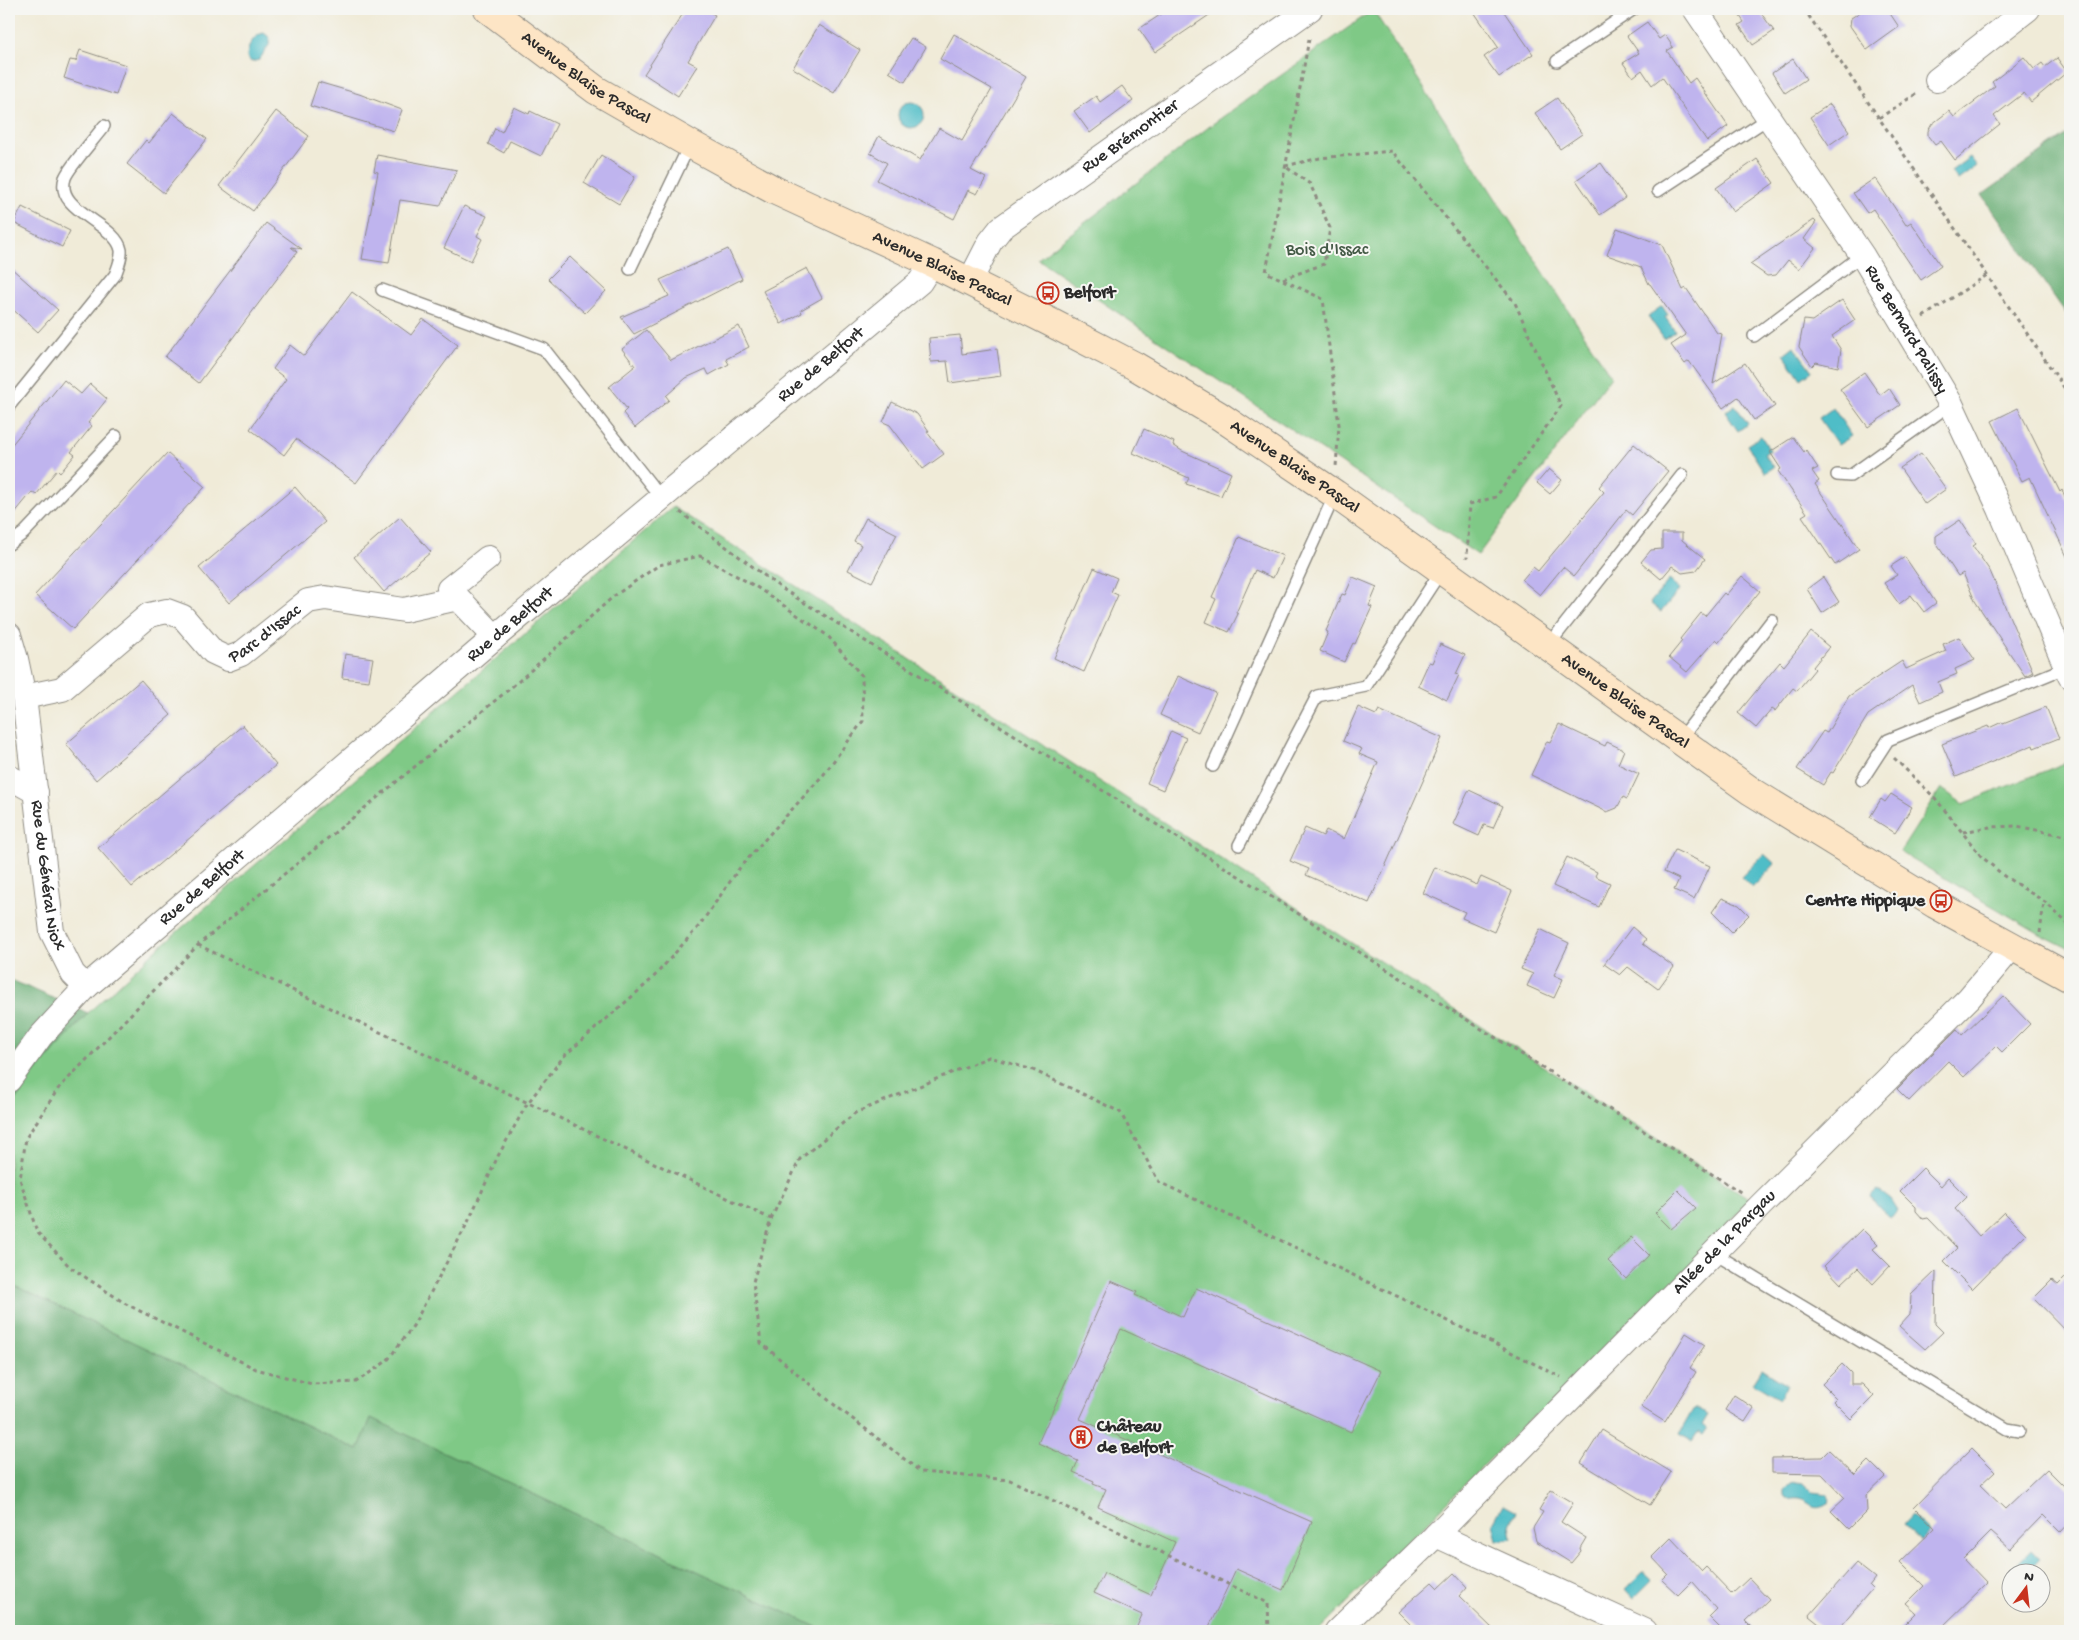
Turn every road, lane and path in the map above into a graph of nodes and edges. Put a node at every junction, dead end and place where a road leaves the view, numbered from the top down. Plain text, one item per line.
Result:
1 (488, 9) edge
2 (1310, 9) edge
3 (1634, 9) edge
4 (1695, 9) edge
5 (1804, 9) edge
6 (2028, 9) edge
7 (1309, 36) dead end
8 (1556, 61) dead end
9 (1937, 80) joint
10 (1769, 118) junction
11 (1879, 118) junction
12 (104, 126) dead end
13 (690, 144) junction
14 (1285, 166) junction
15 (1658, 191) dead end
16 (1862, 255) junction
17 (932, 263) junction
18 (630, 269) dead end
19 (1987, 275) junction
20 (1283, 280) junction
21 (970, 281) junction
22 (382, 290) dead end
23 (1906, 328) junction
24 (1754, 336) dead end
25 (2070, 396) edge
26 (1951, 404) junction
27 (9, 406) edge
28 (116, 436) dead end
29 (1837, 474) dead end
30 (1682, 475) dead end
31 (1335, 494) junction
32 (662, 499) junction
33 (9, 544) edge
34 (488, 558) dead end
35 (1467, 559) dead end
36 (1440, 571) junction
37 (458, 598) junction
38 (1772, 620) dead end
39 (9, 634) edge
40 (495, 638) junction
41 (1546, 647) junction
42 (2068, 672) edge
43 (24, 697) junction
44 (1678, 741) junction
45 (1883, 747) junction
46 (1213, 766) dead end
47 (9, 777) edge
48 (1862, 780) dead end
49 (36, 792) junction
50 (1963, 832) junction
51 (2070, 837) edge
52 (1239, 845) dead end
53 (2070, 926) edge
54 (198, 945) junction
55 (2012, 947) junction
56 (2070, 978) edge
57 (86, 987) junction
58 (9, 1080) edge
59 (527, 1104) junction
60 (1761, 1205) junction
61 (771, 1220) junction
62 (1715, 1254) junction
63 (1582, 1388) junction
64 (2019, 1431) dead end
65 (1436, 1535) junction
66 (1269, 1631) edge
67 (1336, 1631) edge
68 (1645, 1631) edge

1 - 13 main road, Avenue Blaise Pascal
2 - 21 street, Rue Brémontier
3 - 8 lane
4 - 10 street, Rue Bernard Palissy
5 - 11 path
6 - 9 street
7 - 14 path
9 - 11 path
10 - 15 lane
10 - 16 street, Rue Bernard Palissy
11 - 19 path
12 - 27 lane
13 - 17 main road, Avenue Blaise Pascal
13 - 18 lane
14 - 20 path
14 - 20 path
14 - 35 path
16 - 23 street, Rue Bernard Palissy
16 - 24 lane
17 - 21 main road, Avenue Blaise Pascal
17 - 32 street, Rue de Belfort
19 - 23 path
19 - 25 path
20 - 31 path
21 - 31 main road, Avenue Blaise Pascal
22 - 32 lane
23 - 26 street, Rue Bernard Palissy
26 - 29 lane
26 - 42 street, Rue Bernard Palissy
28 - 33 lane
30 - 41 lane
31 - 36 main road, Avenue Blaise Pascal
31 - 46 lane
32 - 40 street, Rue de Belfort
32 - 60 path
34 - 37 street
36 - 41 main road, Avenue Blaise Pascal
36 - 52 lane
37 - 40 street
37 - 43 street, Parc d'Issac
38 - 44 lane
39 - 43 street, Rue du Général Niox
40 - 57 street, Rue de Belfort
41 - 44 main road, Avenue Blaise Pascal
42 - 45 lane
43 - 49 street, Rue du Général Niox
44 - 55 main road, Avenue Blaise Pascal
45 - 48 lane
45 - 50 path
47 - 49 street
49 - 57 street, Rue du Général Niox
50 - 51 path
50 - 53 path
54 - 59 path
54 - 59 path
54 - 59 path
55 - 56 main road, Avenue Blaise Pascal
55 - 60 street, Allée de la Pargau
57 - 58 street
59 - 61 path
60 - 62 street, Allée de la Pargau
61 - 63 path
61 - 66 path
62 - 63 street, Allée de la Pargau
62 - 64 lane
63 - 65 street, Allée de la Pargau
65 - 67 street, Allée de la Pargau
65 - 68 street

